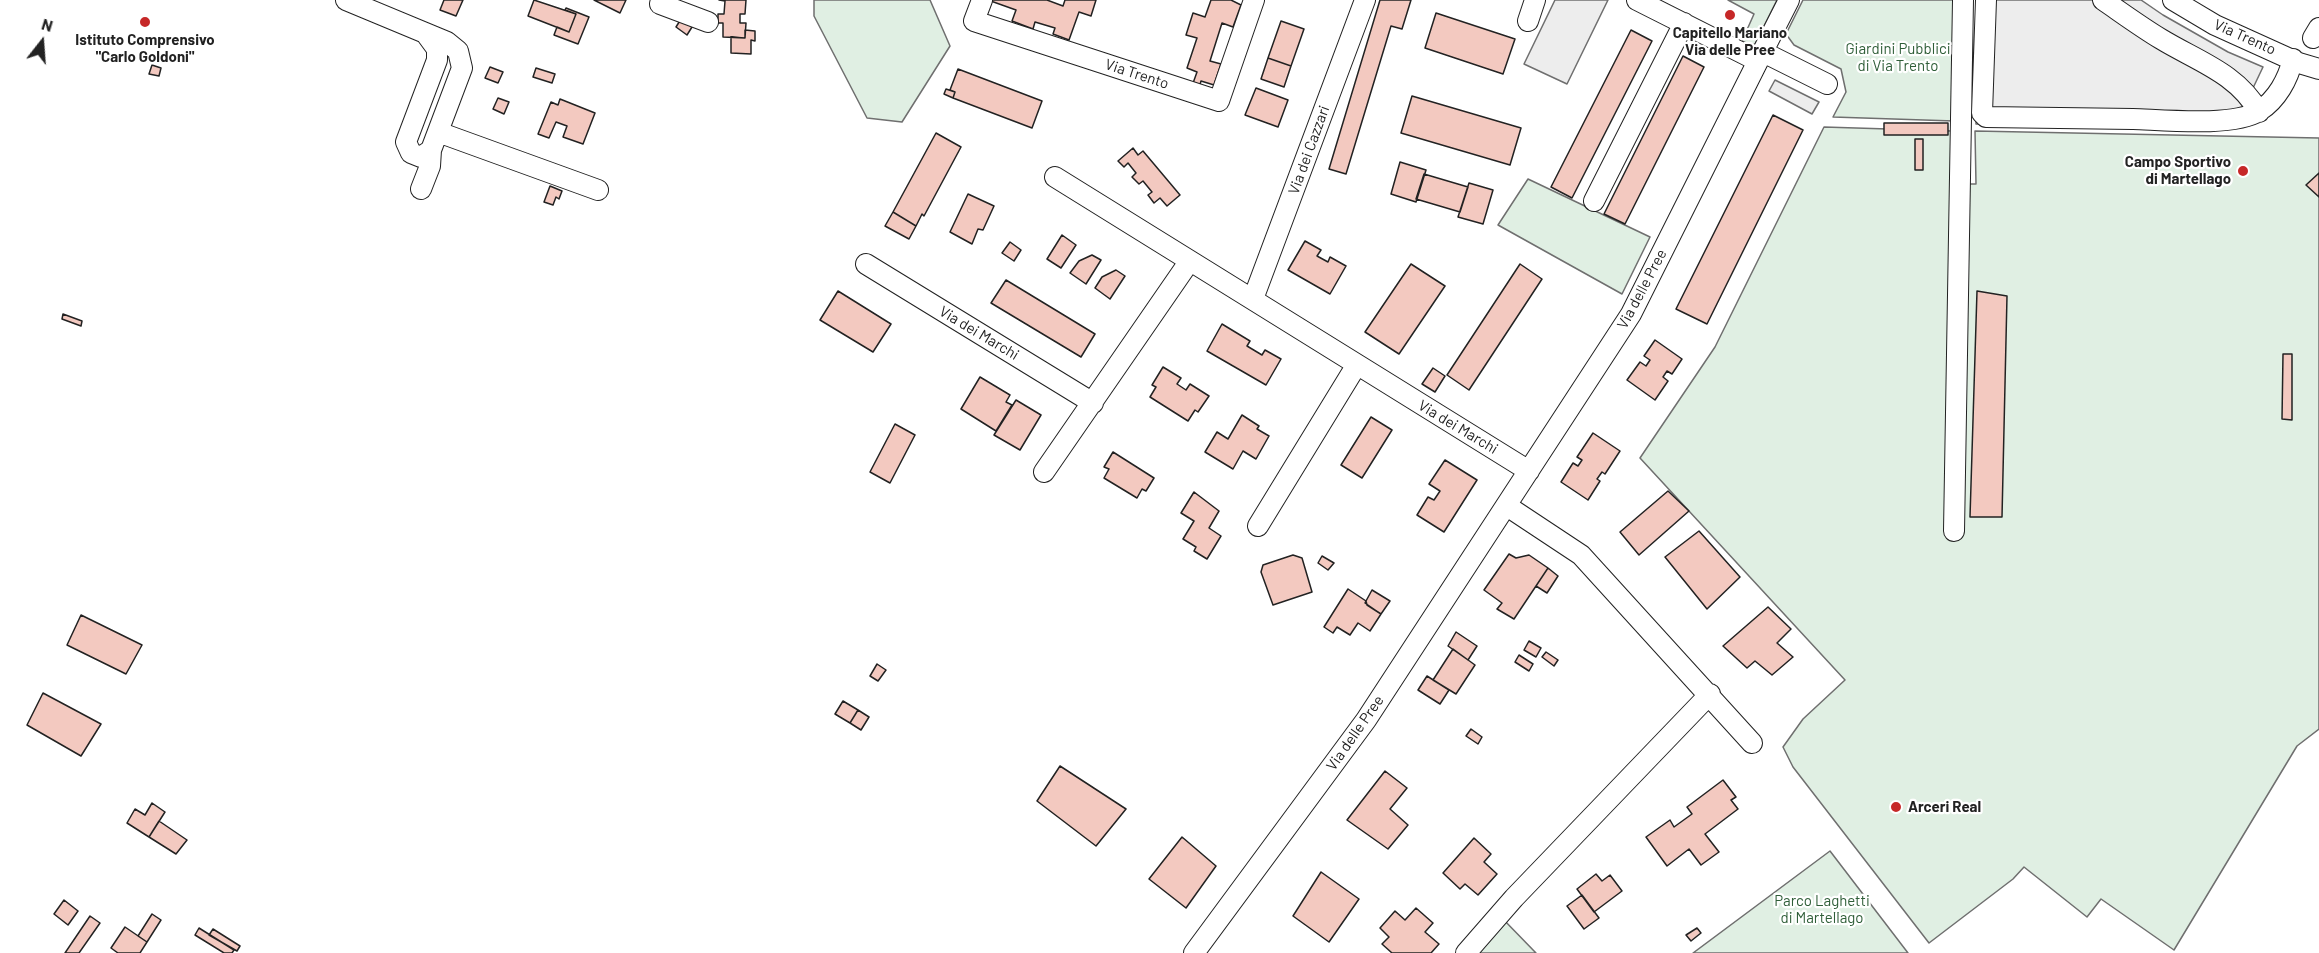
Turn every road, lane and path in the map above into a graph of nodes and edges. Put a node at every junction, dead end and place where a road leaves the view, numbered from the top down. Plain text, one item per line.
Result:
1 (346, 0) edge
2 (661, 0) edge
3 (981, 0) edge
4 (1254, 0) edge
5 (1365, 0) edge
6 (1535, 0) edge
7 (1638, 0) edge
8 (1789, 0) edge
9 (1963, 0) edge
10 (1986, 0) edge
11 (2103, 0) edge
12 (2173, 0) edge
13 (1528, 21) dead end
14 (708, 22) dead end
15 (1684, 22) junction
16 (426, 34) junction
17 (1760, 56) junction
18 (2294, 59) junction
19 (2319, 69) edge
20 (1827, 84) dead end
21 (2259, 112) junction
22 (438, 132) junction
23 (431, 150) junction
24 (1055, 177) dead end
25 (421, 189) dead end
26 (598, 190) dead end
27 (1594, 201) dead end
28 (1190, 262) junction
29 (866, 264) dead end
30 (1253, 299) junction
31 (1356, 366) junction
32 (1093, 402) junction
33 (1529, 471) junction
34 (1044, 472) dead end
35 (1507, 506) junction
36 (1258, 526) dead end
37 (1954, 531) dead end
38 (1710, 694) junction
39 (1752, 743) dead end
40 (1194, 953) edge
41 (1466, 953) edge

1 - 16 street
2 - 14 street
3 - 4 street, Via Trento
5 - 30 street, Via dei Cazzari
6 - 13 street
7 - 15 street
8 - 17 street, Via delle Pree
9 - 37 street
10 - 21 street
11 - 21 street
12 - 18 street, Via Trento
15 - 17 street
15 - 27 street
16 - 22 street
16 - 23 street
17 - 20 street
17 - 33 street, Via delle Pree
18 - 19 street, Via Trento
18 - 21 street
22 - 23 street
22 - 26 street
23 - 25 street
24 - 28 street, Via dei Marchi
28 - 30 street, Via dei Marchi
28 - 32 street
29 - 32 street, Via dei Marchi
30 - 31 street, Via dei Marchi
31 - 33 street, Via dei Marchi
31 - 36 street
32 - 34 street
33 - 35 street, Via delle Pree
35 - 38 street
35 - 40 street, Via delle Pree
38 - 39 street
38 - 41 street

